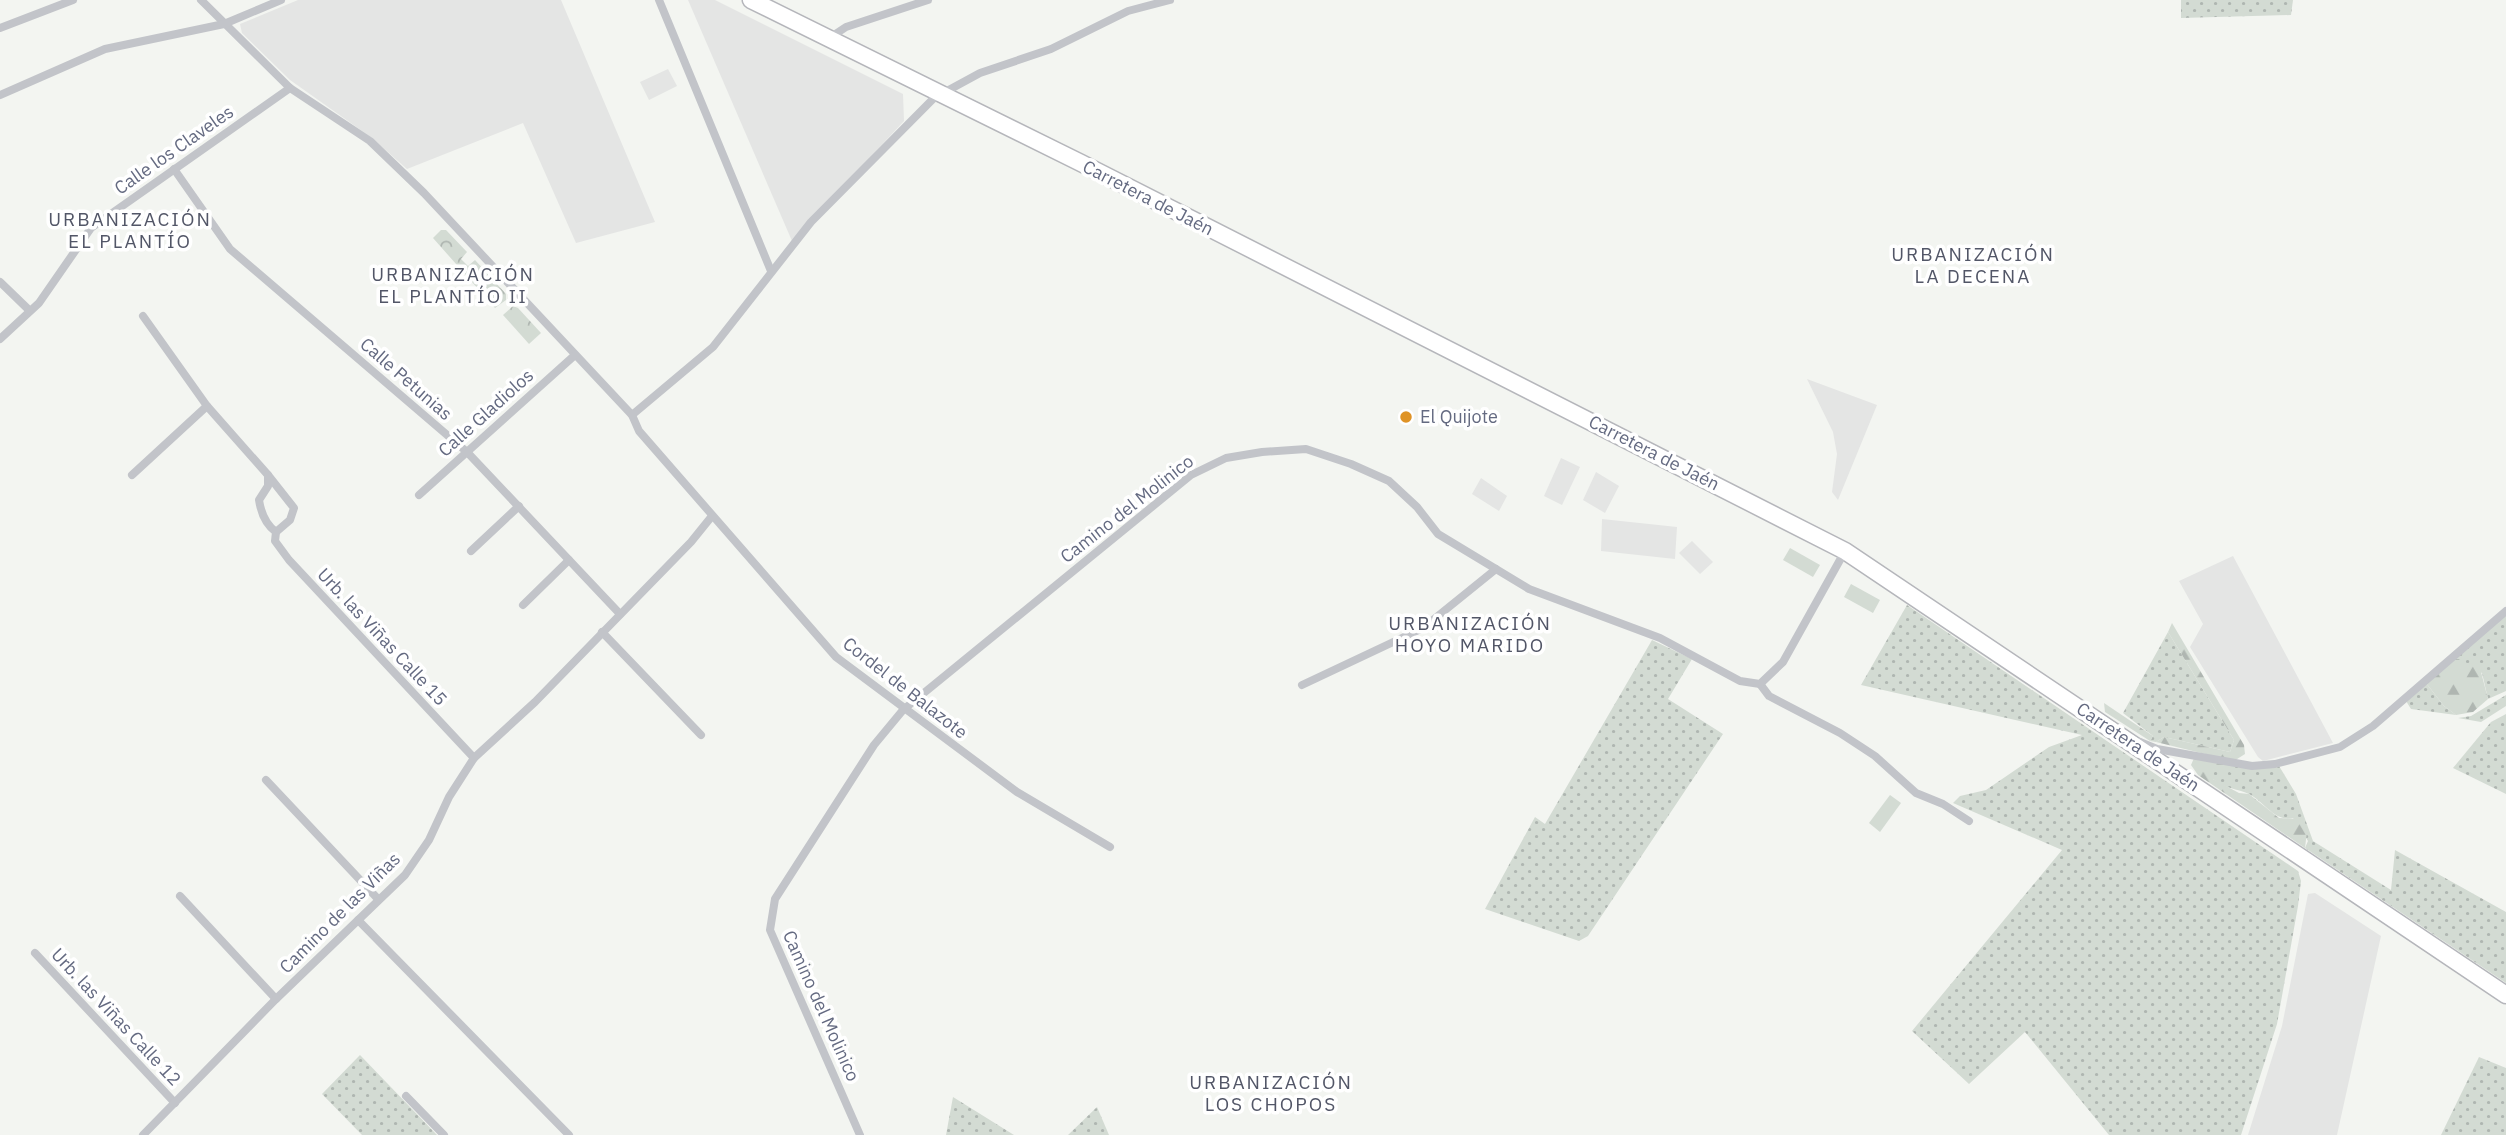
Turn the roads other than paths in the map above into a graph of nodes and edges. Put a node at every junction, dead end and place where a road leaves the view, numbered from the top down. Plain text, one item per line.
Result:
1 (73, 0) edge
2 (201, 0) edge
3 (281, 0) edge
4 (659, 0) edge
5 (751, 0) edge
6 (928, 0) edge
7 (1170, 0) edge
8 (224, 24) junction
9 (0, 28) edge
10 (828, 39) junction
11 (290, 88) junction
12 (941, 93) junction
13 (0, 95) edge
14 (174, 169) junction
15 (771, 271) junction
16 (0, 282) edge
17 (29, 310) junction
18 (144, 316) dead end
19 (0, 339) edge
20 (575, 355) junction
21 (206, 407) junction
22 (632, 415) junction
23 (467, 452) junction
24 (132, 475) dead end
25 (268, 475) junction
26 (419, 495) dead end
27 (519, 506) junction
28 (712, 516) junction
29 (276, 532) junction
30 (471, 551) dead end
31 (1845, 551) junction
32 (569, 560) junction
33 (1496, 569) junction
34 (523, 606) dead end
35 (2506, 611) edge
36 (620, 614) junction
37 (602, 632) junction
38 (1760, 684) junction
39 (1302, 685) dead end
40 (903, 710) junction
41 (2118, 733) junction
42 (701, 735) dead end
43 (474, 758) junction
44 (266, 780) dead end
45 (1969, 821) dead end
46 (1110, 848) dead end
47 (180, 896) dead end
48 (378, 899) junction
49 (358, 920) junction
50 (35, 953) dead end
51 (2506, 995) edge
52 (276, 999) junction
53 (406, 1096) dead end
54 (175, 1103) junction
55 (143, 1135) edge
56 (444, 1135) edge
57 (569, 1135) edge
58 (860, 1135) edge

1 - 9 street
2 - 8 street, Cordel de Balazote
3 - 8 street
4 - 15 street
5 - 10 highway, Carretera de Jaén
6 - 10 street
7 - 12 street
8 - 11 street, Cordel de Balazote
8 - 13 street
10 - 12 highway, Carretera de Jaén
11 - 14 street, Calle los Claveles
11 - 20 street, Cordel de Balazote
12 - 15 street
12 - 31 highway, Carretera de Jaén
14 - 17 street, Calle los Claveles
14 - 23 street, Calle Petunias
15 - 22 street
16 - 17 street
17 - 19 street, Calle los Claveles
18 - 21 street
20 - 22 street, Cordel de Balazote
20 - 23 street, Calle Gladiolos
21 - 24 street
21 - 25 street
22 - 28 street, Cordel de Balazote
23 - 26 street, Calle Gladiolos
23 - 27 street, Calle Petunias
25 - 29 street, Urb. las Viñas Calle 15
25 - 29 street
27 - 30 street
27 - 32 street, Calle Petunias
28 - 36 street, Camino de las Viñas
28 - 40 street, Cordel de Balazote
29 - 43 street, Urb. las Viñas Calle 15
31 - 38 street
31 - 41 highway, Carretera de Jaén
32 - 34 street
32 - 36 street, Calle Petunias
33 - 38 street, Camino del Molinico
33 - 39 street
33 - 40 street, Camino del Molinico
35 - 41 street
36 - 37 street, Camino de las Viñas
37 - 42 street
37 - 43 street, Camino de las Viñas
38 - 45 street
40 - 46 street, Cordel de Balazote
40 - 58 street, Camino del Molinico
41 - 51 highway, Carretera de Jaén
43 - 48 street, Camino de las Viñas
44 - 48 street
47 - 52 street
48 - 49 street, Camino de las Viñas
49 - 52 street, Camino de las Viñas
49 - 57 street
50 - 54 street, Urb. las Viñas Calle 12
52 - 54 street, Camino de las Viñas
53 - 56 street
54 - 55 street, Camino de las Viñas

